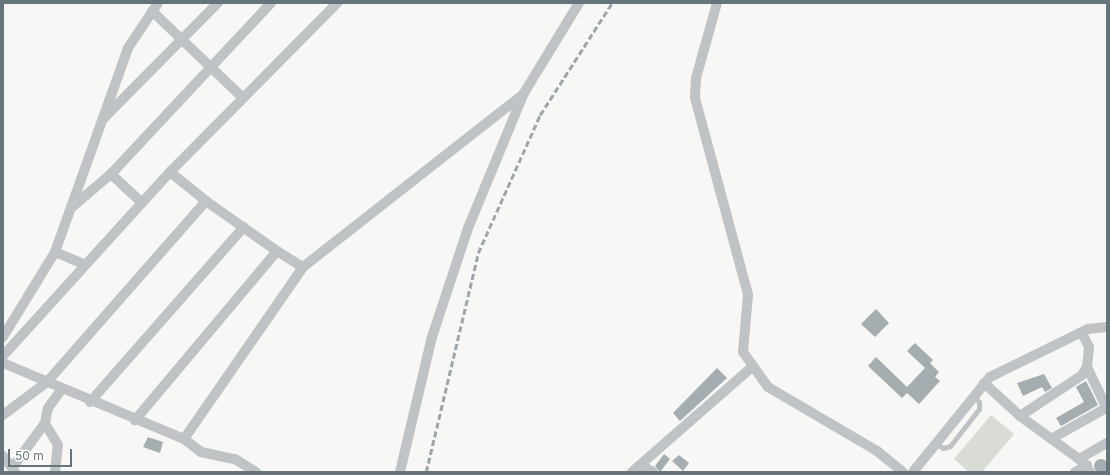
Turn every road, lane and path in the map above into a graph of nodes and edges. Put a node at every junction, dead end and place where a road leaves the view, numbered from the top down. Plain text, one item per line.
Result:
1 (218, 3) edge
2 (271, 3) edge
3 (337, 3) edge
4 (580, 3) edge
5 (717, 3) edge
6 (155, 7) edge
7 (183, 38) junction
8 (211, 67) junction
9 (524, 93) junction
10 (243, 98) junction
11 (101, 121) junction
12 (170, 172) junction
13 (111, 174) junction
14 (206, 201) junction
15 (142, 203) junction
16 (71, 208) junction
17 (244, 227) junction
18 (277, 251) junction
19 (55, 252) junction
20 (86, 265) junction
21 (303, 267) junction
22 (1107, 327) edge
23 (1082, 333) junction
24 (3, 336) edge
25 (3, 356) edge
26 (3, 363) edge
27 (1087, 367) junction
28 (751, 368) junction
29 (47, 382) junction
30 (984, 383) junction
31 (62, 389) junction
32 (90, 402) junction
33 (1107, 409) edge
34 (3, 415) edge
35 (1020, 416) junction
36 (135, 420) junction
37 (45, 423) junction
38 (184, 439) junction
39 (1051, 439) junction
40 (1107, 443) edge
41 (3, 456) edge
42 (641, 465) junction
43 (1085, 465) edge
44 (14, 470) edge
45 (55, 472) edge
46 (256, 472) edge
47 (400, 472) edge
48 (632, 472) edge
49 (653, 472) edge
50 (903, 472) edge
51 (913, 472) edge
52 (1075, 472) edge

1 - 7 street
2 - 8 street
3 - 10 street
4 - 9 street
5 - 28 street
6 - 7 street
6 - 11 street
7 - 8 street
7 - 11 street
8 - 10 street
8 - 13 street
9 - 21 street
9 - 47 street
10 - 12 street
11 - 16 street
12 - 14 street
12 - 15 street
13 - 15 street
13 - 16 street
14 - 17 street
14 - 29 street
15 - 20 street
16 - 19 street
17 - 18 street
17 - 32 street
18 - 21 street
18 - 36 street
19 - 20 street
19 - 24 street
20 - 25 street
21 - 38 street
22 - 23 street
23 - 27 street
23 - 30 street
26 - 29 street
27 - 33 street
27 - 35 street
28 - 42 street
28 - 50 street
29 - 31 street
29 - 34 street
30 - 35 street
30 - 51 street
31 - 32 street
31 - 37 street
32 - 36 street
33 - 39 street
35 - 39 street
36 - 38 street
37 - 44 street
37 - 45 street
38 - 46 street
39 - 43 street
40 - 43 street
41 - 44 street
42 - 48 street
42 - 49 street
43 - 52 street

